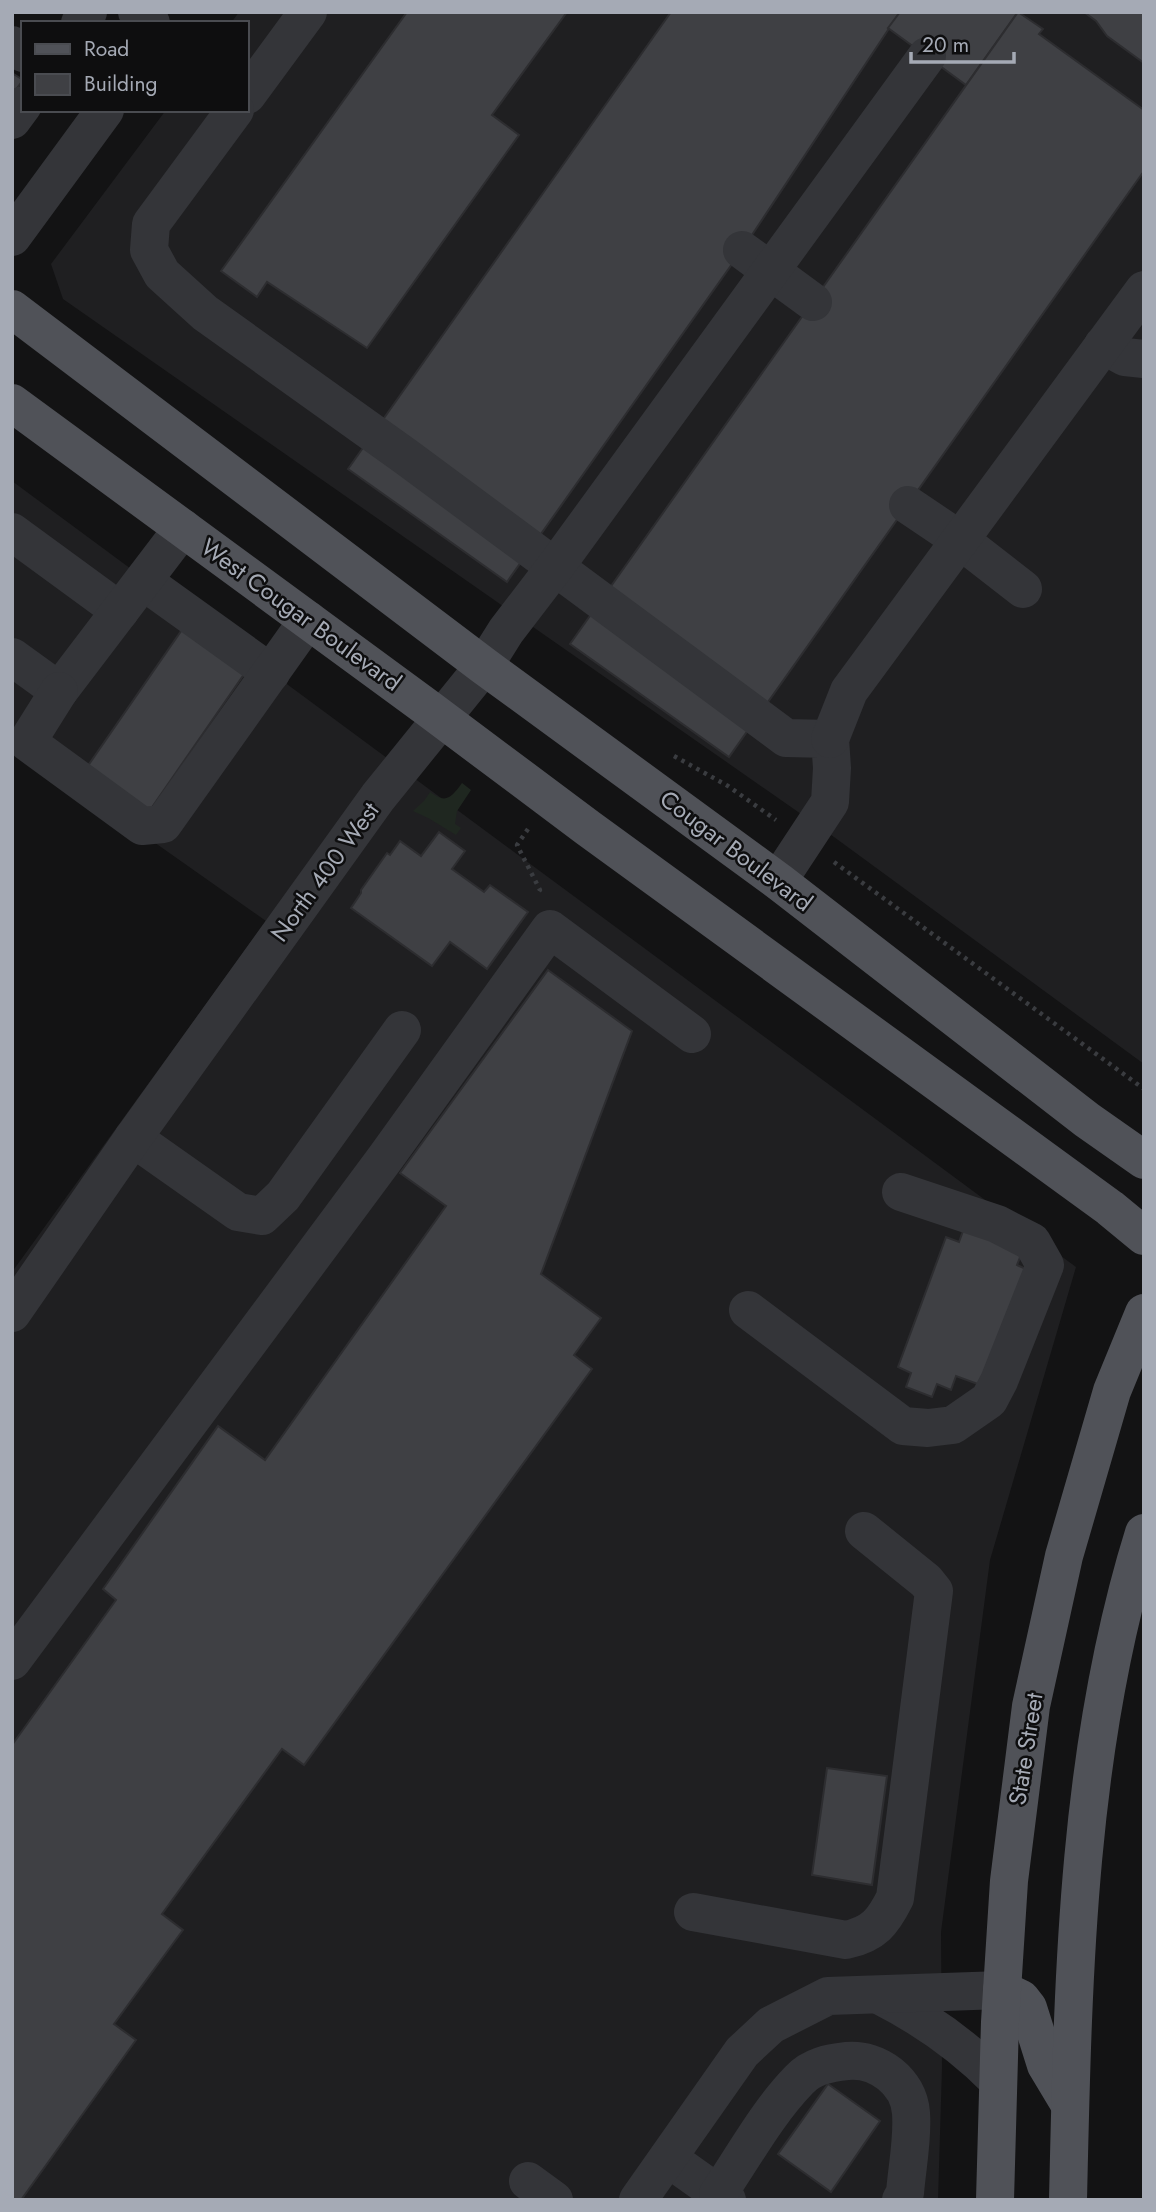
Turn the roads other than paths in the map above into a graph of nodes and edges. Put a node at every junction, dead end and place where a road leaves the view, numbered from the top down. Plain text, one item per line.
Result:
1 (308, 12) edge
2 (927, 56) dead end
3 (248, 94) edge
4 (104, 112) edge
5 (234, 112) edge
6 (12, 237) edge
7 (756, 260) junction
8 (1144, 290) edge
9 (813, 302) dead end
10 (12, 309) edge
11 (1103, 345) junction
12 (1144, 359) edge
13 (12, 403) edge
14 (908, 505) dead end
15 (183, 528) junction
16 (12, 532) edge
17 (960, 540) junction
18 (555, 567) junction
19 (143, 581) junction
20 (1023, 589) dead end
21 (120, 611) junction
22 (308, 620) junction
23 (12, 657) edge
24 (484, 666) junction
25 (271, 673) junction
26 (60, 691) junction
27 (442, 718) junction
28 (830, 739) junction
29 (778, 881) junction
30 (402, 1030) dead end
31 (692, 1034) dead end
32 (338, 1120) junction
33 (133, 1138) junction
34 (386, 1157) junction
35 (1144, 1160) edge
36 (901, 1192) dead end
37 (1144, 1236) edge
38 (748, 1310) dead end
39 (12, 1313) edge
40 (1144, 1313) edge
41 (864, 1531) dead end
42 (1142, 1543) edge
43 (12, 1661) edge
44 (693, 1912) dead end
45 (1002, 1990) junction
46 (879, 1995) junction
47 (998, 2081) junction
48 (1070, 2105) junction
49 (668, 2158) junction
50 (722, 2197) edge
51 (638, 2200) edge
52 (901, 2200) edge
53 (995, 2200) edge
54 (1068, 2200) edge

1 - 3 street
2 - 7 street, North 400 West
4 - 6 street
5 - 18 street
7 - 9 street
7 - 18 street, North 400 West
8 - 11 street
10 - 24 main road, Cougar Boulevard
11 - 12 street
11 - 17 street
13 - 15 main road, West Cougar Boulevard
14 - 17 street
15 - 19 street
15 - 22 main road, West Cougar Boulevard
16 - 21 street
17 - 20 street
17 - 28 street
18 - 24 street, North 400 West
18 - 28 street
19 - 21 street
19 - 25 street
21 - 26 street
22 - 25 street
22 - 27 main road, West Cougar Boulevard
23 - 26 street
24 - 27 street, North 400 West
24 - 29 main road, Cougar Boulevard
25 - 26 street
27 - 33 street, North 400 West
27 - 37 main road, West Cougar Boulevard
28 - 29 street
29 - 35 main road, Cougar Boulevard
30 - 32 street
31 - 34 street
32 - 33 street
32 - 34 street
33 - 39 street, North 400 West
34 - 43 street
36 - 38 street
40 - 45 main road, State Street
41 - 44 street
42 - 48 main road
45 - 46 street
45 - 47 main road, State Street
45 - 48 main road
46 - 47 street
46 - 49 street
47 - 53 main road, State Street
48 - 54 main road
49 - 50 street
49 - 51 street
50 - 52 street

